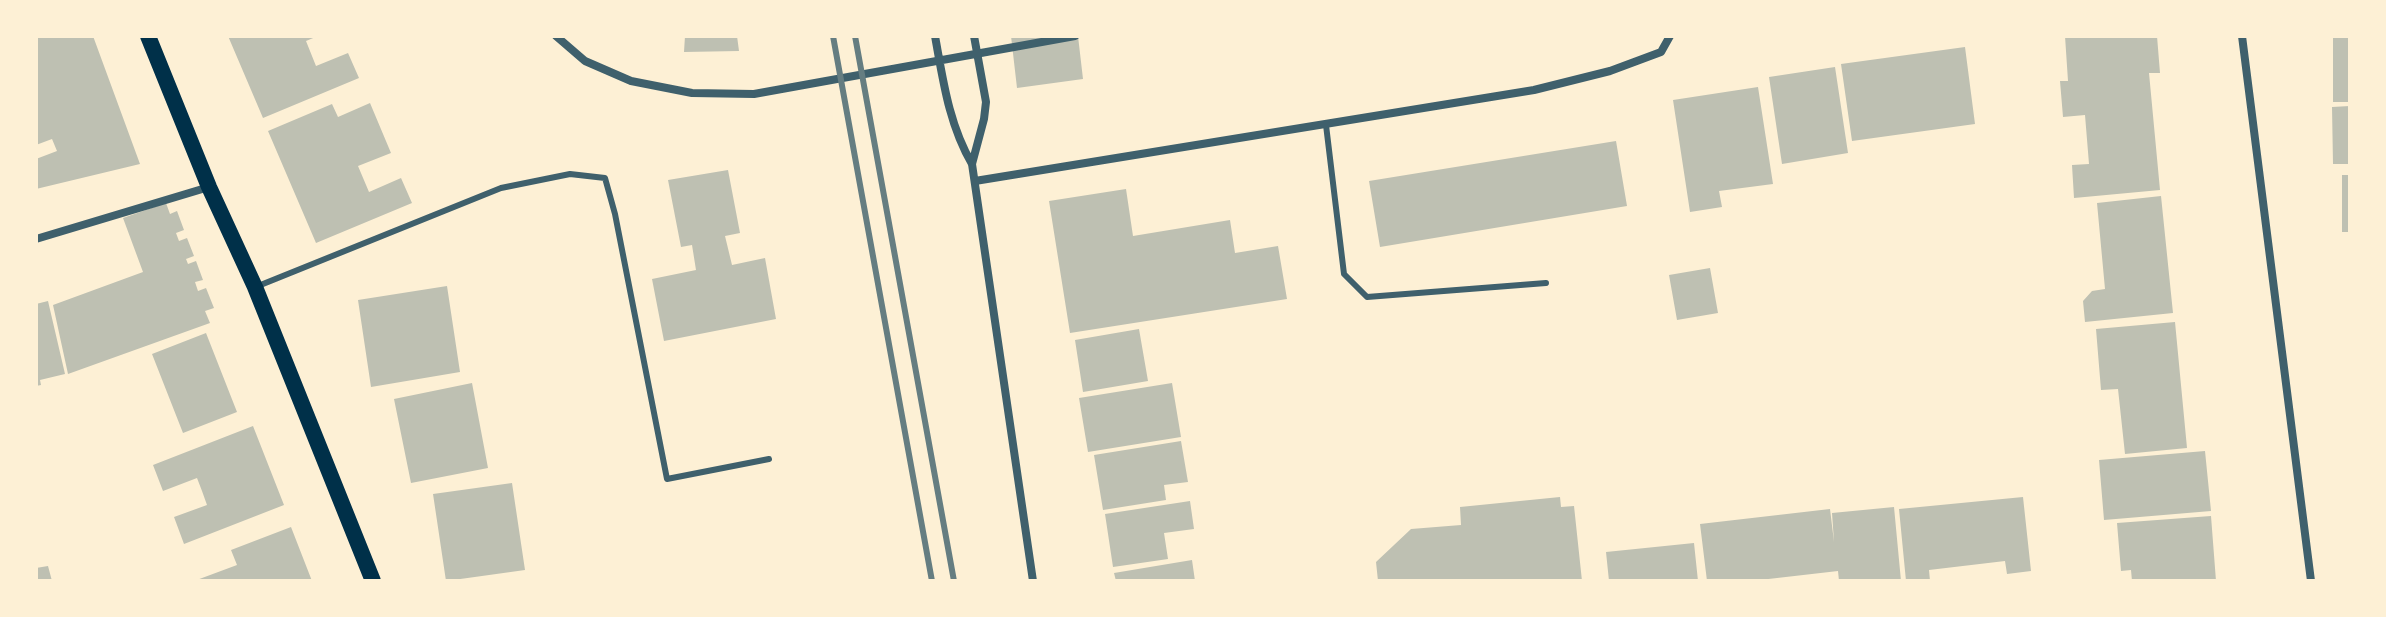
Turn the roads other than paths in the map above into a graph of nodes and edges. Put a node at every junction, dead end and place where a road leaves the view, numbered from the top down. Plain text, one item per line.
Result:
1 (148, 36) edge
2 (556, 36) edge
3 (935, 36) edge
4 (974, 36) edge
5 (1075, 36) edge
6 (1670, 36) edge
7 (2242, 36) edge
8 (1326, 125) junction
9 (972, 164) junction
10 (975, 181) junction
11 (209, 187) junction
12 (36, 239) edge
13 (1546, 283) dead end
14 (255, 287) junction
15 (769, 459) dead end
16 (373, 581) edge
17 (1033, 581) edge
18 (2311, 581) edge

1 - 11 main road
2 - 5 street
3 - 9 street
4 - 9 street
6 - 8 street
7 - 18 street
8 - 10 street
8 - 13 lane
9 - 10 street
10 - 17 street
11 - 12 street
11 - 14 main road
14 - 15 lane
14 - 16 main road

